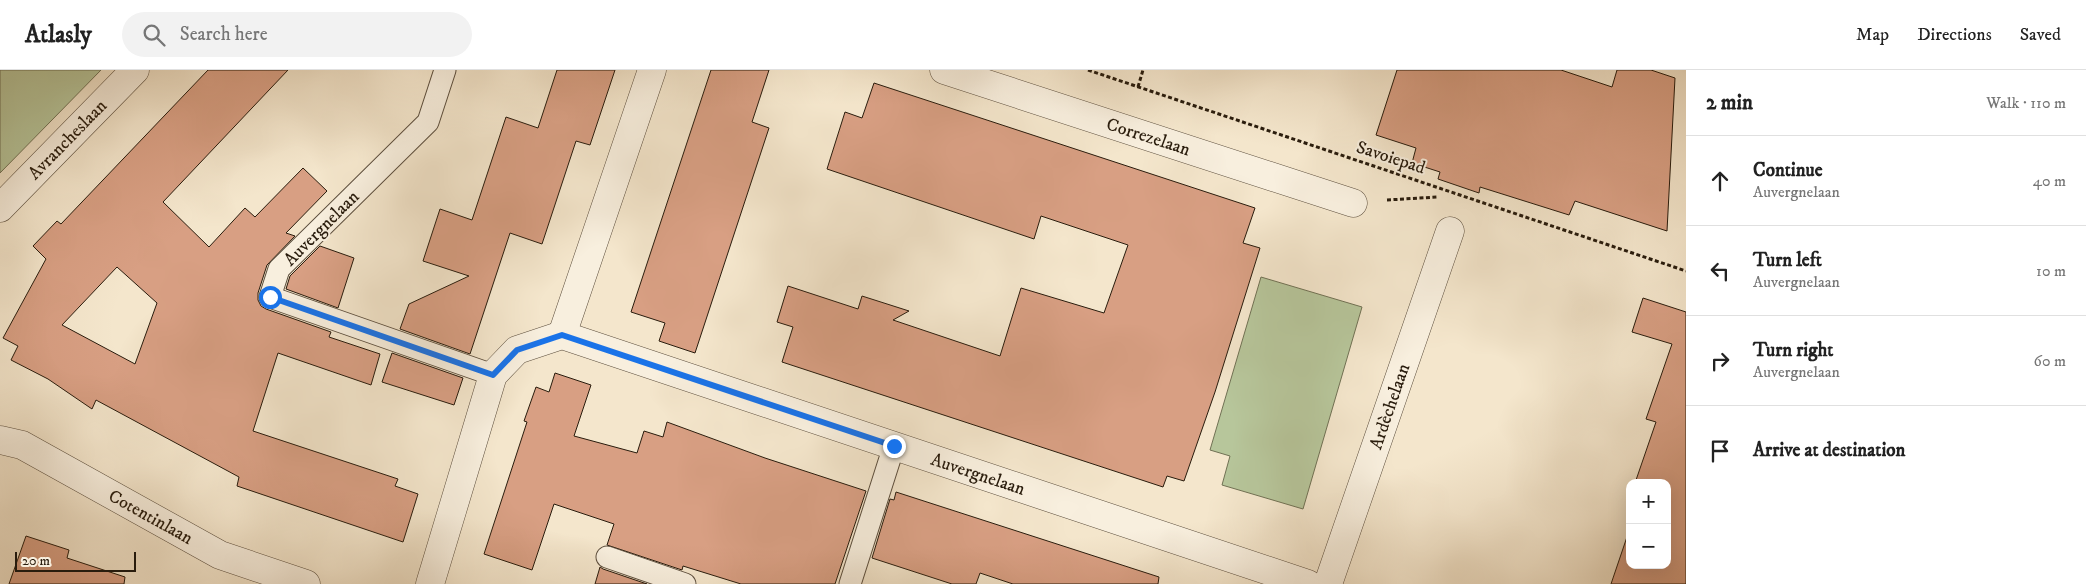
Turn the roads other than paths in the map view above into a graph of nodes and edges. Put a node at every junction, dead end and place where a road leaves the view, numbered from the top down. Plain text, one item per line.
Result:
1 (135, 70) edge
2 (445, 70) edge
3 (652, 70) edge
4 (944, 70) edge
5 (1353, 203) road end
6 (0, 208) edge
7 (1450, 231) dead end
8 (562, 335) junction
9 (493, 375) junction
10 (0, 440) edge
11 (894, 446) junction
12 (607, 558) dead end
13 (306, 584) edge
14 (430, 584) edge
15 (684, 584) edge
16 (850, 584) edge
17 (1308, 584) edge
18 (1328, 584) edge

1 - 6 street, Avrancheslaan
2 - 9 lane, Auvergnelaan
3 - 8 street
4 - 5 street, Correzelaan
7 - 18 street, Ardèchelaan
8 - 9 street
8 - 11 street, Auvergnelaan
9 - 14 street
10 - 13 street, Cotentinlaan
11 - 16 lane
11 - 17 street, Auvergnelaan
12 - 15 lane

